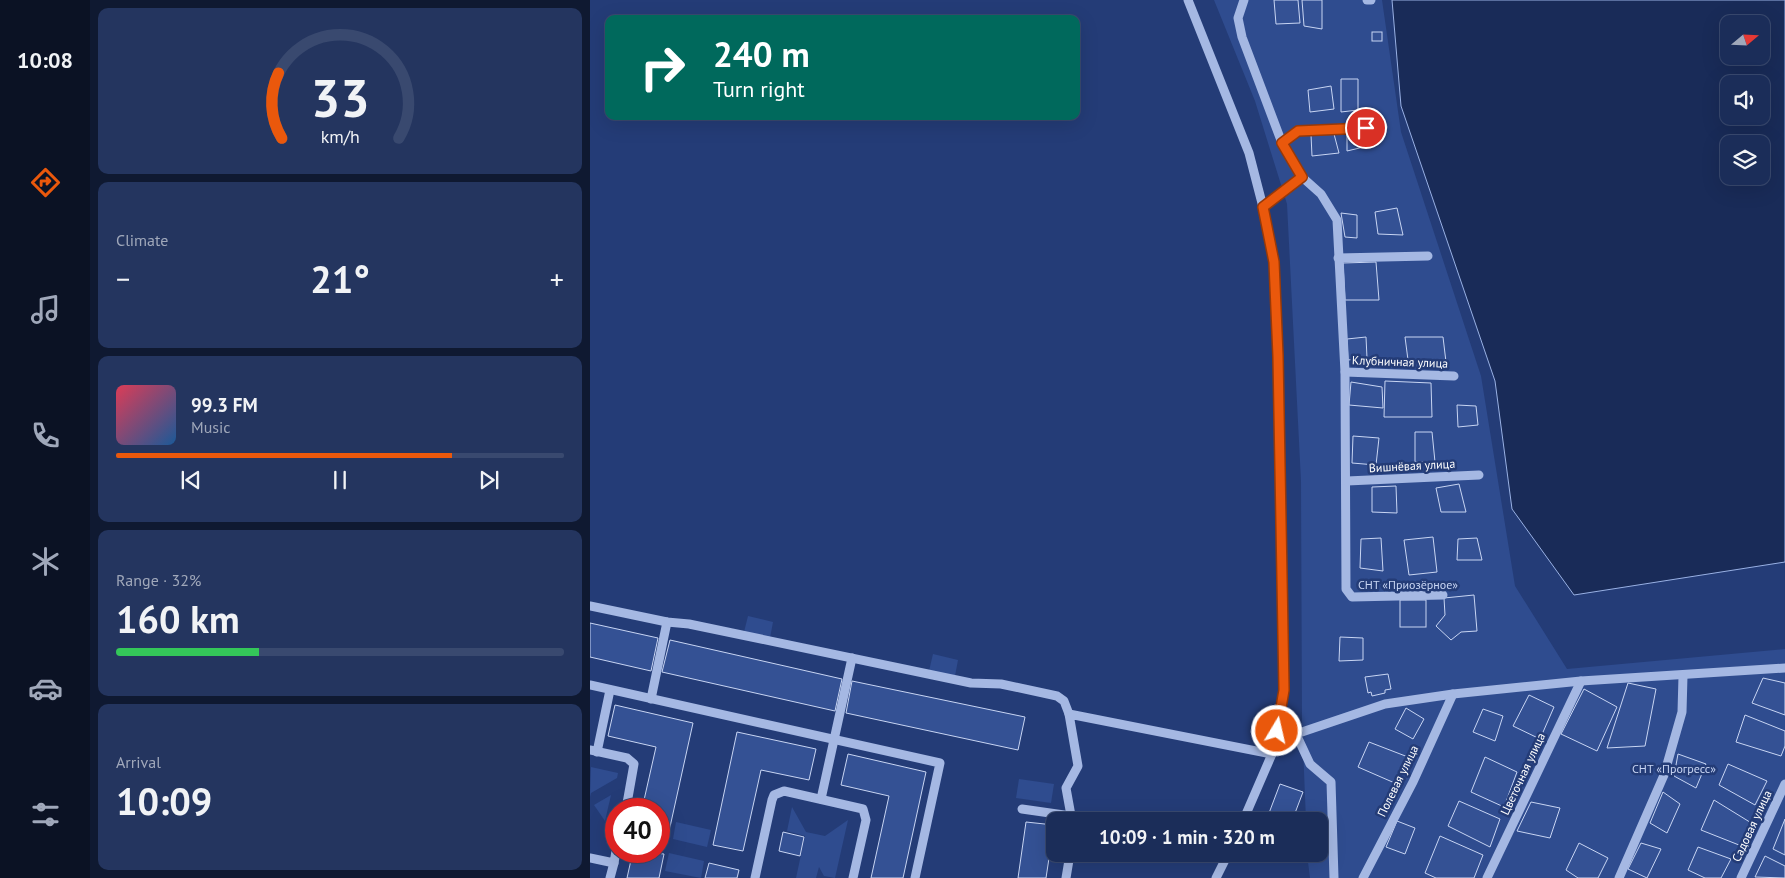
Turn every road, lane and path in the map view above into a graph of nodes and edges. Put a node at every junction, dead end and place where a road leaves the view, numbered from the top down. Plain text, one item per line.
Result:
1 (1188, 0) edge
2 (1244, 0) edge
3 (1367, 0) edge
4 (1371, 0) edge
5 (1383, 127) dead end
6 (1282, 143) junction
7 (1302, 177) junction
8 (1263, 207) junction
9 (1428, 256) dead end
10 (1338, 258) junction
11 (1345, 372) junction
12 (1454, 376) dead end
13 (1479, 475) dead end
14 (1347, 482) junction
15 (1444, 595) dead end
16 (590, 606) edge
17 (668, 622) junction
18 (852, 658) junction
19 (1785, 668) edge
20 (1683, 676) junction
21 (1581, 681) junction
22 (590, 686) edge
23 (610, 690) junction
24 (1453, 694) junction
25 (651, 699) junction
26 (1068, 714) junction
27 (1277, 731) junction
28 (1296, 734) junction
29 (834, 740) junction
30 (593, 751) edge
31 (1272, 754) junction
32 (1785, 784) edge
33 (628, 798) edge
34 (821, 799) junction
35 (1022, 809) dead end
36 (1071, 812) edge
37 (1247, 812) edge
38 (1046, 814) edge
39 (590, 858) edge
40 (605, 861) edge
41 (1069, 862) edge
42 (1224, 862) edge
43 (614, 863) edge
44 (610, 878) edge
45 (755, 878) edge
46 (853, 878) edge
47 (915, 878) edge
48 (1066, 878) edge
49 (1216, 878) edge
50 (1334, 878) edge
51 (1363, 878) edge
52 (1487, 878) edge
53 (1619, 878) edge
54 (1741, 878) edge

1 - 8 street
2 - 6 street
3 - 4 street
5 - 6 street
6 - 7 street
7 - 8 street
7 - 10 street
8 - 27 street
9 - 10 street
10 - 11 street
11 - 12 street, Клубничная улица
11 - 14 street
13 - 14 street, Вишнёвая улица
14 - 15 street
16 - 17 street
17 - 18 street
17 - 25 street
18 - 26 street
18 - 29 street
19 - 20 street
20 - 21 street
20 - 53 street
21 - 24 street
21 - 52 street, Цветочная улица
22 - 23 street
23 - 25 street
23 - 30 street
24 - 28 street
24 - 51 street, Полевая улица
25 - 29 street
26 - 31 street
26 - 36 street
27 - 28 street
27 - 31 street
28 - 50 street
29 - 34 street
29 - 47 street
30 - 33 street
31 - 37 street
32 - 54 street, Садовая улица
34 - 45 street
34 - 46 street
35 - 38 street
39 - 40 street
41 - 48 street
42 - 49 street
43 - 44 street

